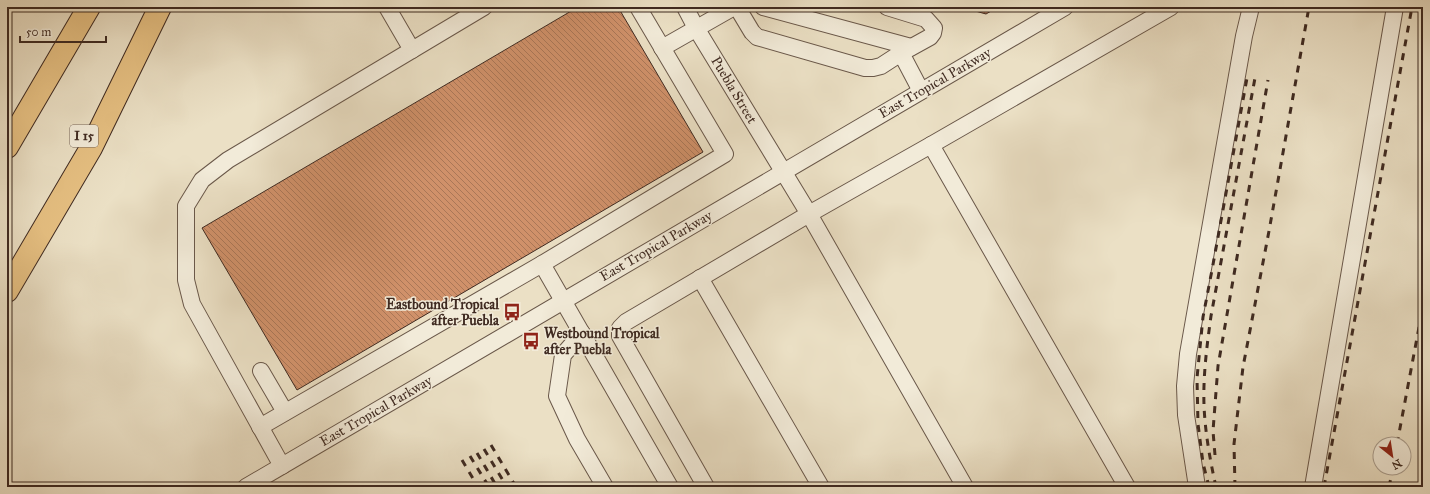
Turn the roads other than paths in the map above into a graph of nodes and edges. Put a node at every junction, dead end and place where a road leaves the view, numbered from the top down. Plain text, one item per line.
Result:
1 (89, 7) edge
2 (157, 7) edge
3 (160, 7) edge
4 (387, 7) edge
5 (484, 7) edge
6 (638, 7) edge
7 (685, 7) edge
8 (735, 7) edge
9 (764, 7) edge
10 (887, 7) edge
11 (1065, 7) edge
12 (1170, 7) edge
13 (1251, 7) edge
14 (1395, 7) edge
15 (696, 28) junction
16 (662, 48) junction
17 (412, 50) junction
18 (906, 50) junction
19 (921, 91) junction
20 (931, 145) junction
21 (7, 147) edge
22 (783, 172) junction
23 (809, 214) junction
24 (7, 262) edge
25 (542, 264) junction
26 (700, 278) junction
27 (7, 292) edge
28 (563, 301) junction
29 (582, 333) junction
30 (261, 371) dead end
31 (285, 412) junction
32 (260, 427) junction
33 (282, 466) junction
34 (246, 487) edge
35 (605, 487) edge
36 (670, 487) edge
37 (706, 487) edge
38 (821, 487) edge
39 (965, 487) edge
40 (1127, 487) edge
41 (1197, 487) edge
42 (1313, 487) edge

1 - 21 highway
2 - 24 highway, I 15
3 - 27 highway
4 - 17 street
5 - 17 street
6 - 16 street
7 - 15 street, Puebla Street
8 - 15 street
8 - 18 street
9 - 18 street
10 - 18 street
11 - 19 street, East Tropical Parkway
12 - 20 street
13 - 41 street
14 - 42 street
15 - 16 street
15 - 22 street, Puebla Street
16 - 25 street
17 - 32 street
18 - 19 street
19 - 22 street, East Tropical Parkway
20 - 23 street
20 - 40 street
22 - 23 street, Puebla Street
22 - 28 street, East Tropical Parkway
23 - 26 street
23 - 39 street, Puebla Street
25 - 28 street
25 - 31 street
26 - 37 street
26 - 38 street
28 - 29 street
28 - 33 street, East Tropical Parkway
29 - 35 street
29 - 36 street
30 - 31 street
31 - 32 street
32 - 33 street
33 - 34 street, East Tropical Parkway

